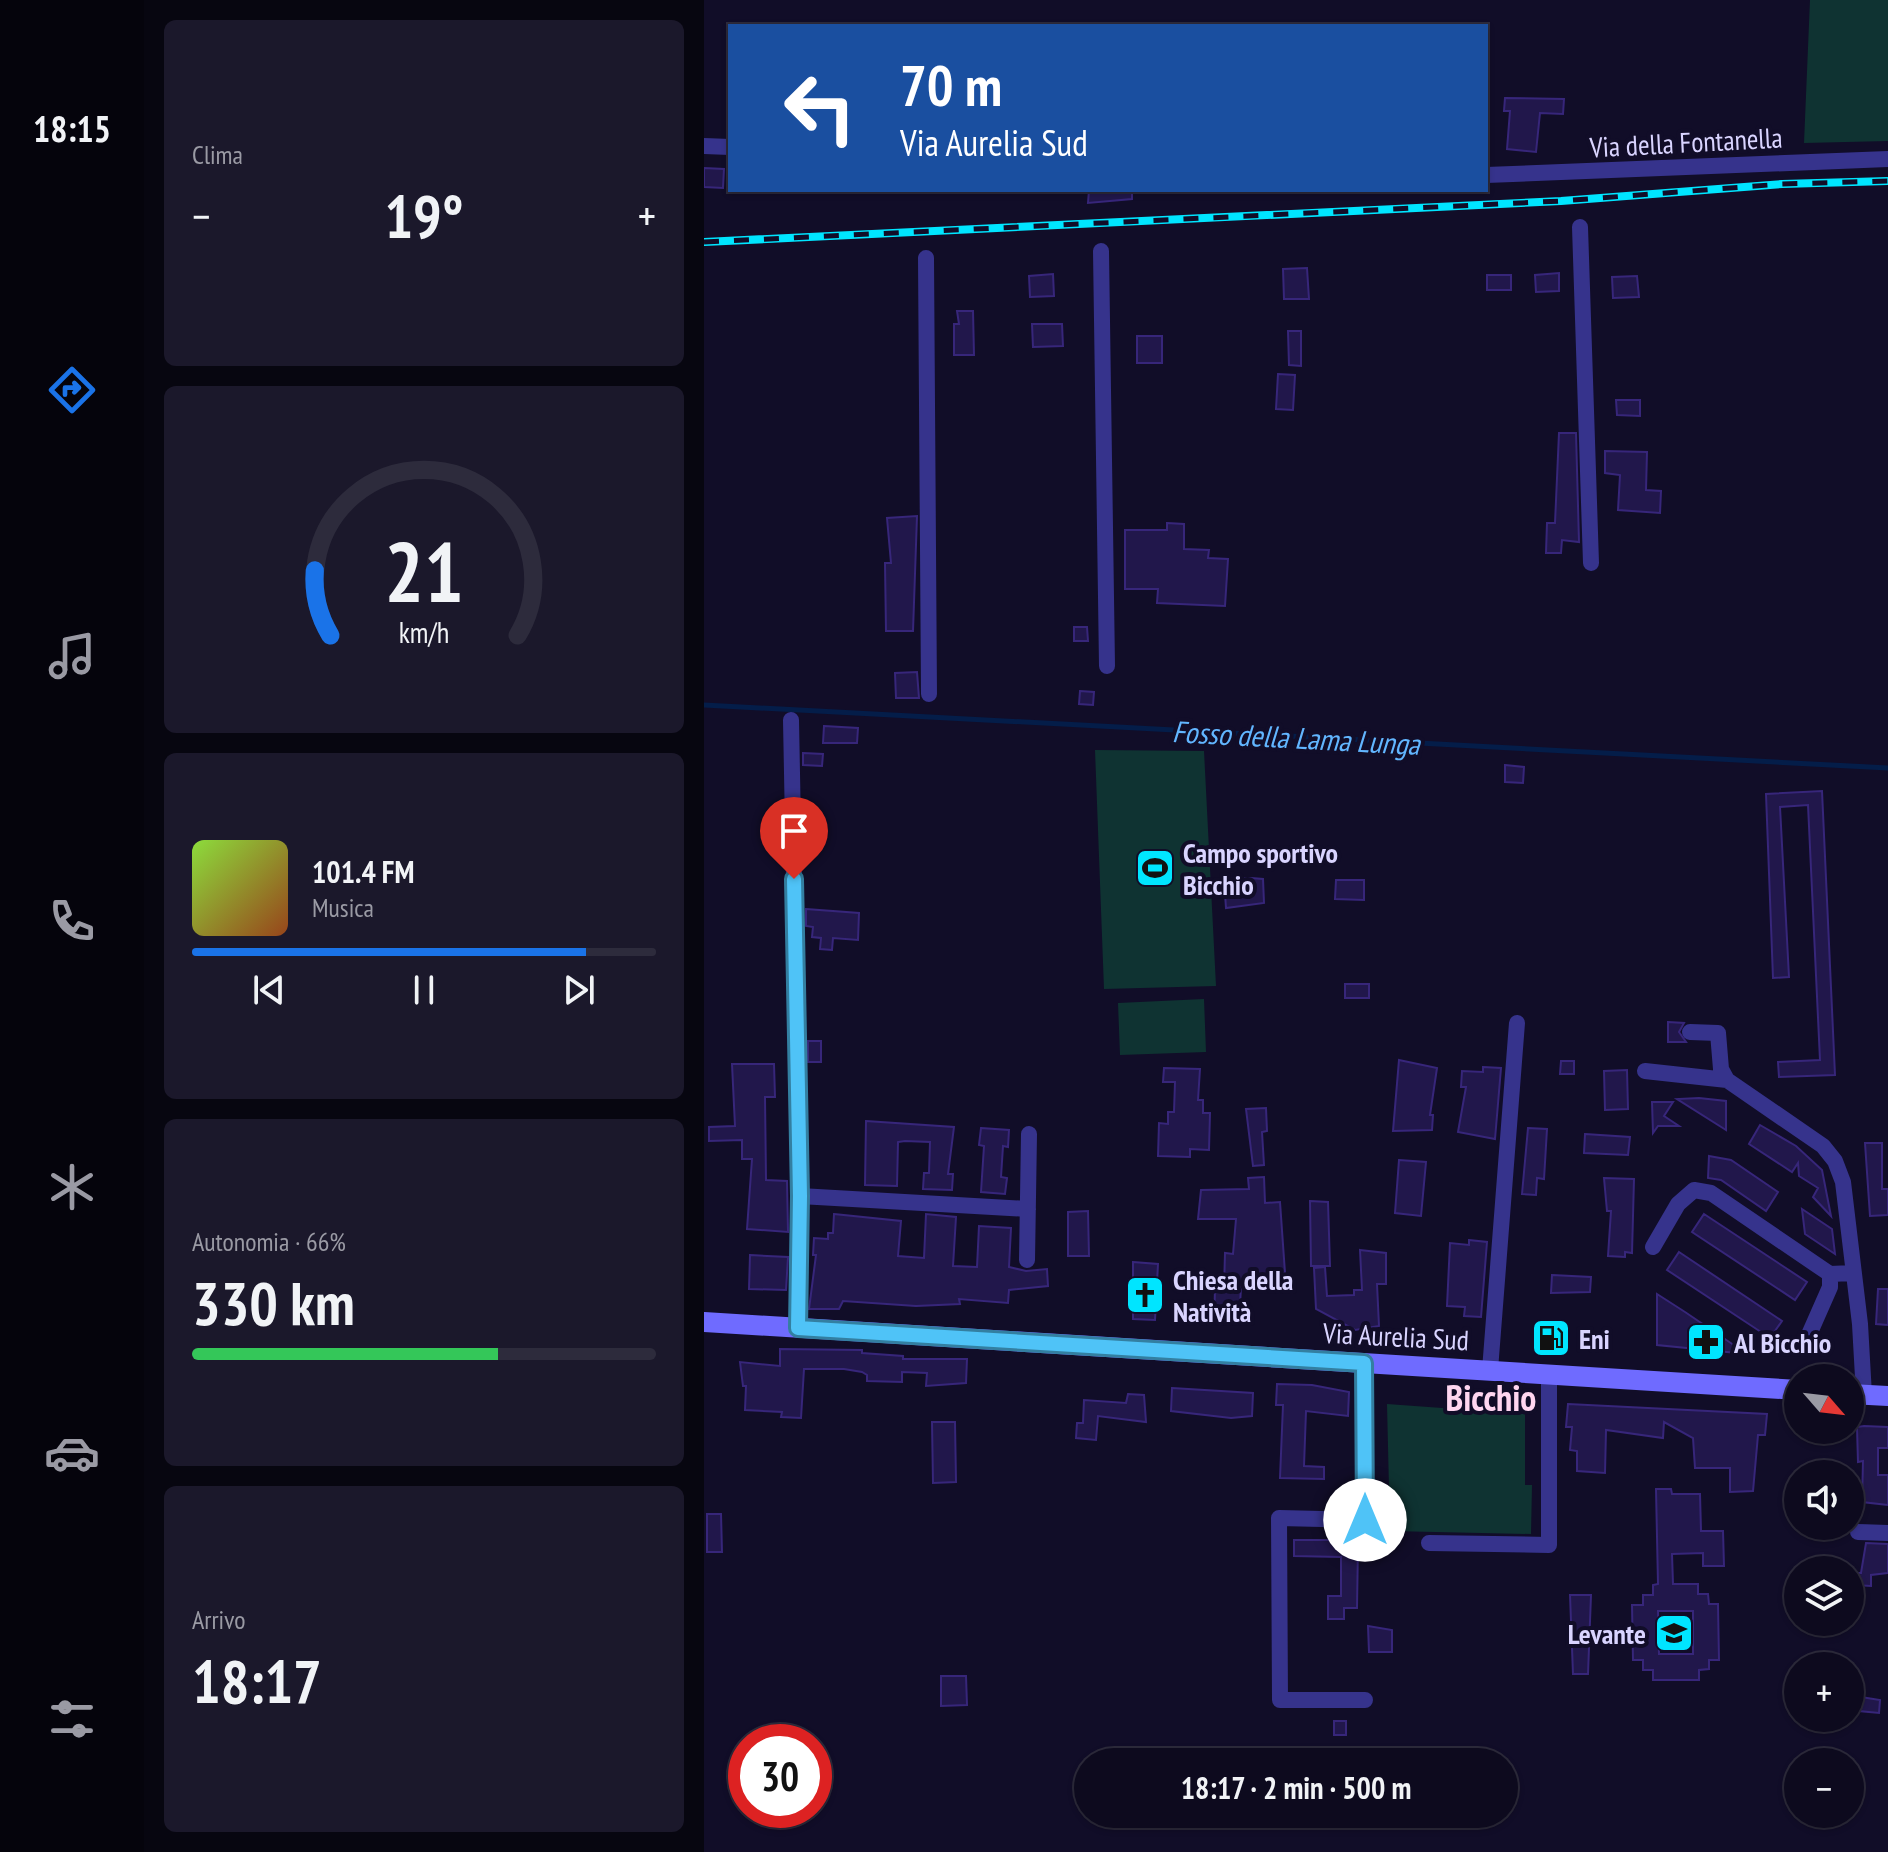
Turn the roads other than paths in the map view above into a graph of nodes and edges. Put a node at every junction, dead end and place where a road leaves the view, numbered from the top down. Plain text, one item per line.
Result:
1 (704, 146) edge
2 (728, 147) edge
3 (1888, 159) edge
4 (1488, 175) edge
5 (1580, 227) dead end
6 (1101, 251) dead end
7 (926, 258) dead end
8 (1591, 563) dead end
9 (1107, 666) dead end
10 (929, 694) dead end
11 (791, 720) dead end
12 (1517, 1023) dead end
13 (1690, 1032) dead end
14 (1645, 1071) dead end
15 (1727, 1080) junction
16 (1029, 1134) dead end
17 (800, 1196) junction
18 (1028, 1209) junction
19 (1653, 1247) dead end
20 (1027, 1260) dead end
21 (1853, 1273) junction
22 (1830, 1274) junction
23 (704, 1322) edge
24 (798, 1328) junction
25 (1804, 1346) dead end
26 (1364, 1363) junction
27 (1856, 1364) edge
28 (1490, 1370) junction
29 (1549, 1374) junction
30 (1784, 1389) edge
31 (1864, 1394) edge
32 (1888, 1396) edge
33 (1864, 1532) edge
34 (1888, 1533) edge
35 (1429, 1543) dead end
36 (1365, 1700) dead end

1 - 2 street
3 - 4 street, Via della Fontanella
5 - 8 street
6 - 9 street
7 - 10 street
11 - 17 street
12 - 28 street
13 - 15 street
14 - 15 street
15 - 21 street
16 - 18 street
17 - 18 street
17 - 24 street
18 - 20 street
19 - 22 street
21 - 22 street
21 - 27 street
22 - 25 street
23 - 24 main road, Via Aurelia Sud
24 - 26 main road, Via Aurelia Sud
26 - 28 main road, Via Aurelia Sud
26 - 36 street
28 - 29 main road, Via Aurelia Sud
29 - 30 main road, Via Aurelia Sud
29 - 35 street
31 - 32 main road
33 - 34 street

